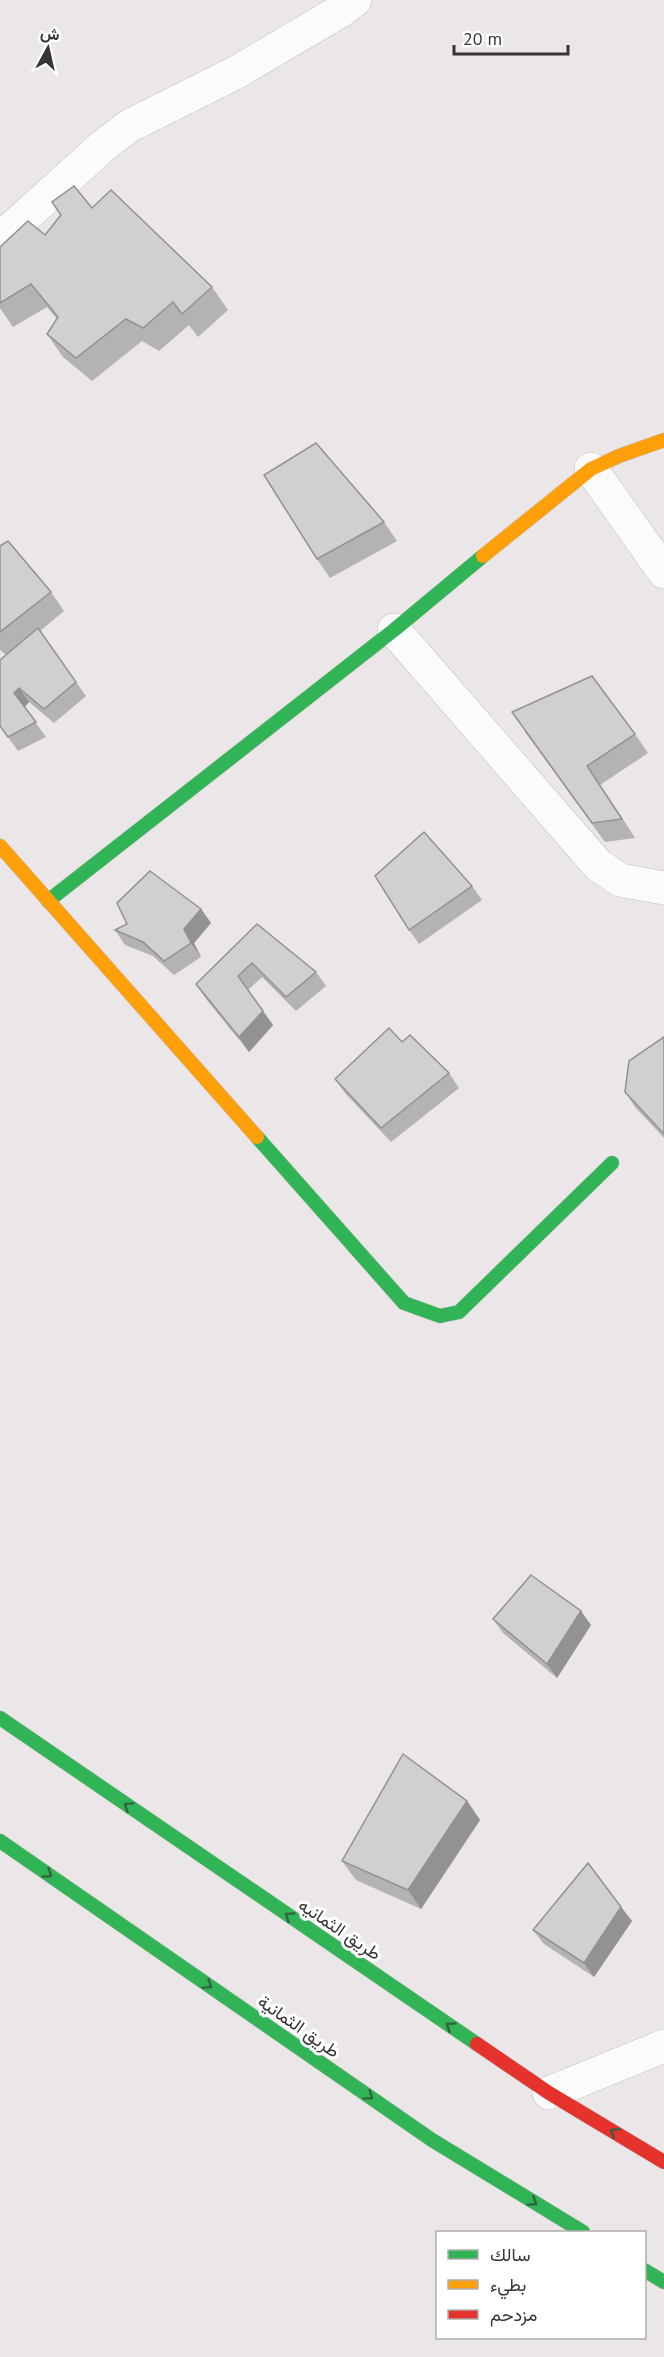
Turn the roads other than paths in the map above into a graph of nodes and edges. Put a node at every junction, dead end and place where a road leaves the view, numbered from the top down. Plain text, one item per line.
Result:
1 (355, 0) edge
2 (0, 239) edge
3 (664, 441) edge
4 (591, 469) junction
5 (664, 572) edge
6 (394, 630) junction
7 (0, 846) edge
8 (664, 888) edge
9 (48, 901) junction
10 (612, 1163) dead end
11 (0, 1718) edge
12 (0, 1841) edge
13 (664, 2046) edge
14 (549, 2093) junction
15 (664, 2162) edge
16 (581, 2231) edge
17 (646, 2271) edge
18 (664, 2282) edge

1 - 2 street
3 - 4 street
4 - 5 street
4 - 6 street
6 - 8 street
6 - 9 street
7 - 9 street
9 - 10 street
14 -> 11 street, طريق الثمانيه
12 -> 16 street, طريق الثمانية
13 - 14 street
15 -> 14 street, طريق الثمانيه
17 - 18 street

